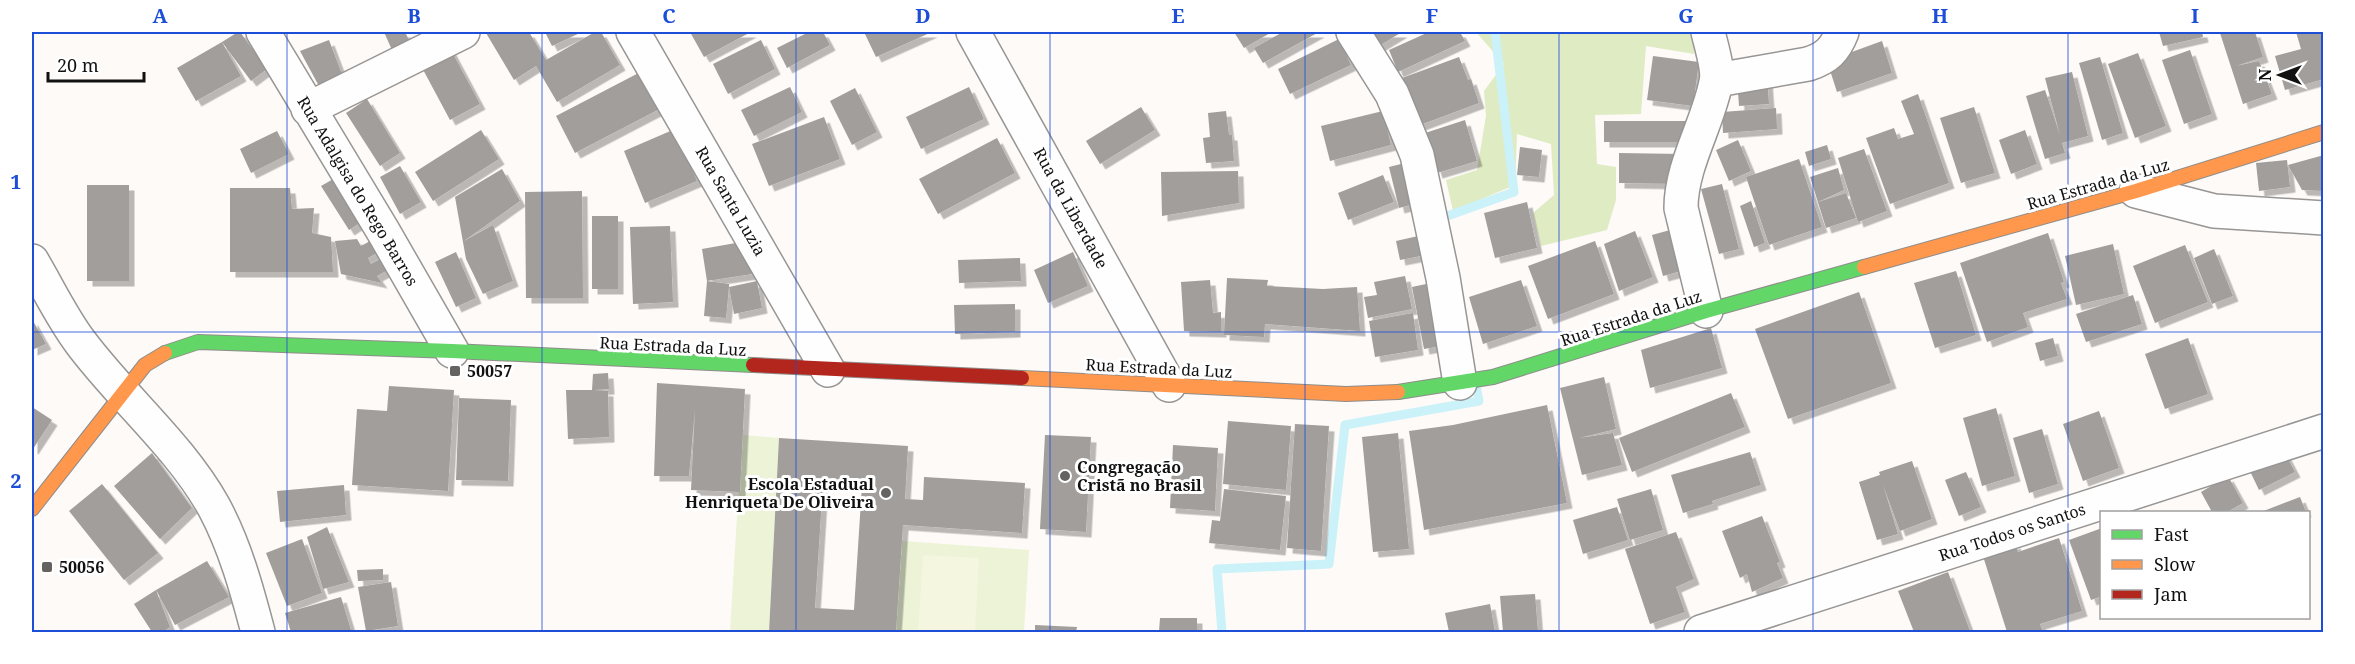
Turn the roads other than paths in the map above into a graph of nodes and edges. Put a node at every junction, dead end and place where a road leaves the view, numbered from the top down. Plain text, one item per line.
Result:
1 (263, 32) edge
2 (463, 32) edge
3 (633, 32) edge
4 (973, 32) edge
5 (1353, 32) edge
6 (1708, 32) edge
7 (1842, 32) edge
8 (1717, 80) junction
9 (308, 109) junction
10 (2324, 132) edge
11 (2136, 191) junction
12 (2324, 218) edge
13 (32, 261) edge
14 (1706, 311) junction
15 (452, 351) junction
16 (828, 370) junction
17 (1460, 383) junction
18 (1169, 385) junction
19 (123, 394) junction
20 (2324, 431) edge
21 (32, 509) edge
22 (258, 633) edge
23 (1701, 633) edge

1 - 9 street, Rua Adalgisa do Rego Barros
2 - 9 street
3 - 16 street, Rua Santa Luzia
4 - 18 street, Rua da Liberdade
5 - 17 street
6 - 8 street
7 - 8 street
8 - 14 street
9 - 15 street, Rua Adalgisa do Rego Barros
10 - 11 main road, Rua Estrada da Luz
11 - 12 street
11 - 14 main road, Rua Estrada da Luz
13 - 19 street
14 - 17 main road, Rua Estrada da Luz
15 - 16 main road, Rua Estrada da Luz
15 - 19 main road, Rua Estrada da Luz
16 - 18 main road, Rua Estrada da Luz
17 - 18 main road, Rua Estrada da Luz
19 - 21 main road, Rua Estrada da Luz
19 - 22 street
20 - 23 street, Rua Todos os Santos

